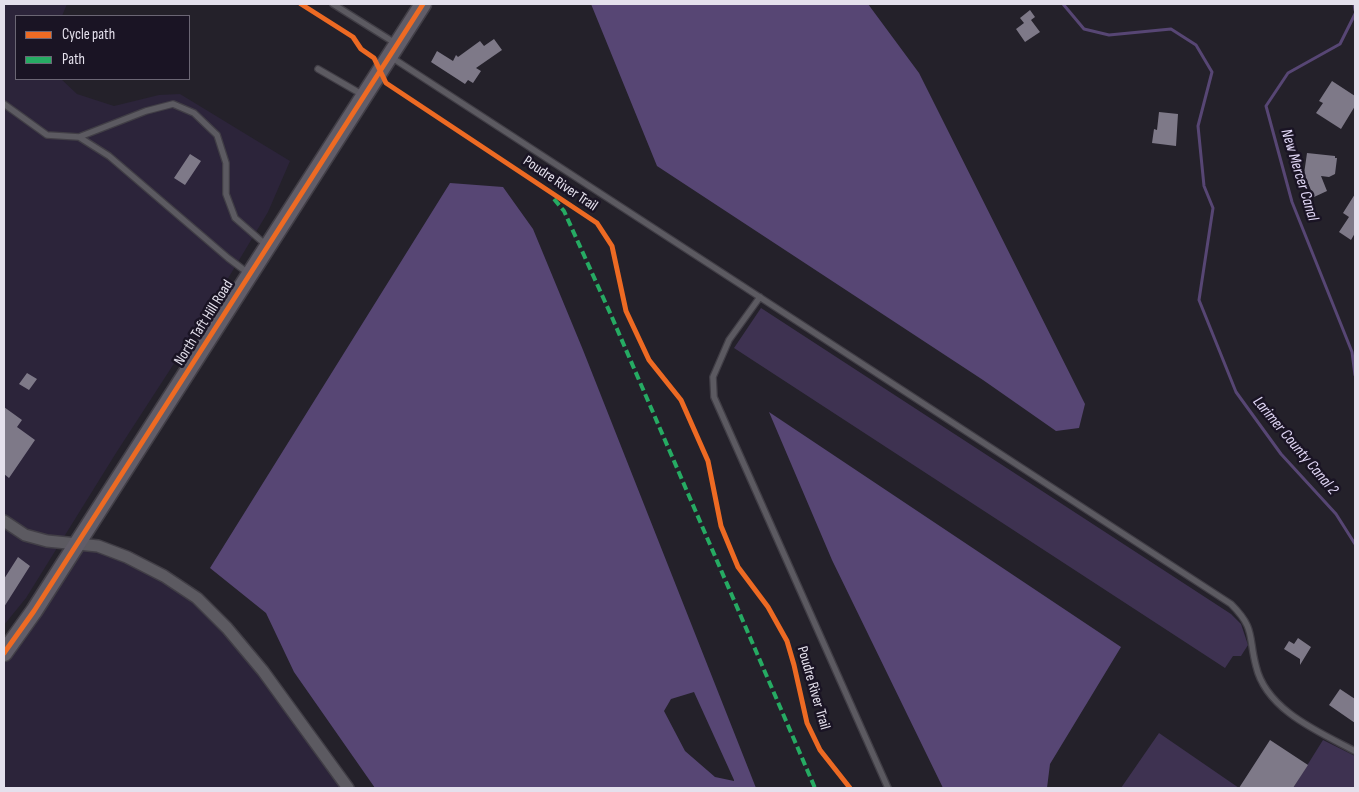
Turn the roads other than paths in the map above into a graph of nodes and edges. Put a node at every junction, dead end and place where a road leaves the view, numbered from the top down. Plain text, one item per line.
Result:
1 (333, 4) edge
2 (422, 4) edge
3 (393, 50) junction
4 (318, 69) dead end
5 (363, 95) junction
6 (4, 104) edge
7 (79, 138) junction
8 (268, 247) junction
9 (249, 274) junction
10 (760, 297) junction
11 (4, 521) edge
12 (76, 544) junction
13 (4, 654) edge
14 (1355, 751) edge
15 (348, 788) edge
16 (888, 788) edge

1 - 3 lane
2 - 3 main road, North Taft Hill Road
3 - 5 main road, North Taft Hill Road
3 - 10 lane
4 - 5 lane
5 - 8 main road, North Taft Hill Road
6 - 7 lane
7 - 8 lane
7 - 9 lane
8 - 9 main road, North Taft Hill Road
9 - 12 main road, North Taft Hill Road
10 - 14 lane
10 - 16 lane
11 - 12 street
12 - 13 main road, North Taft Hill Road
12 - 15 street

